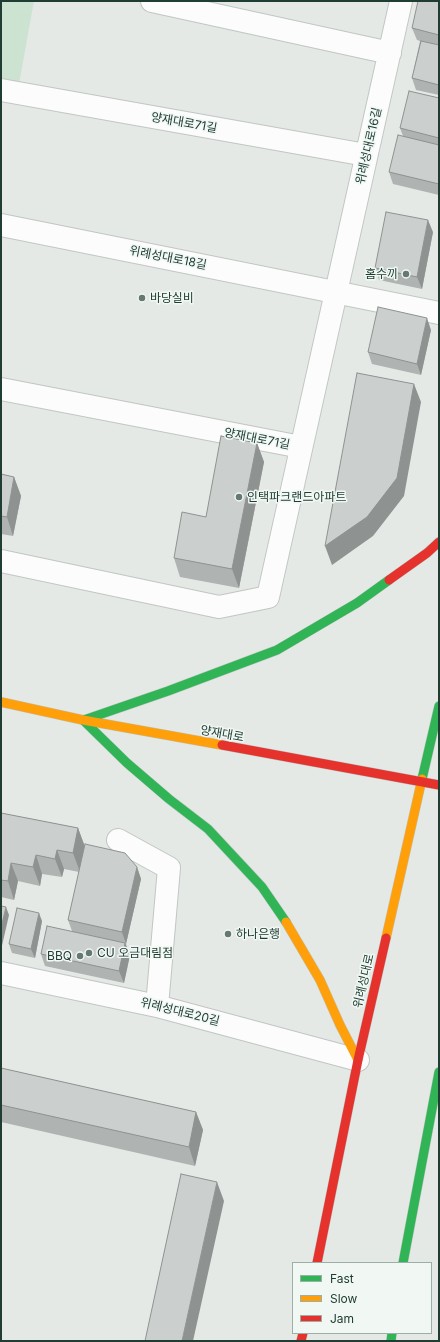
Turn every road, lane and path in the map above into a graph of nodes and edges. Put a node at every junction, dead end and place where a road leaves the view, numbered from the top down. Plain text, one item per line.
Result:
1 (152, 1) edge
2 (401, 1) edge
3 (390, 53) junction
4 (1, 90) edge
5 (366, 155) junction
6 (1, 225) edge
7 (336, 291) junction
8 (439, 313) edge
9 (1, 389) edge
10 (301, 447) junction
11 (439, 542) edge
12 (1, 561) edge
13 (1, 702) edge
14 (439, 706) edge
15 (83, 720) junction
16 (423, 781) junction
17 (439, 785) edge
18 (118, 840) dead end
19 (1, 972) edge
20 (157, 1006) junction
21 (358, 1060) junction
22 (438, 1077) edge
23 (317, 1262) edge
24 (403, 1262) edge

1 - 3 street
2 - 3 street, 위례성대로16길
3 - 5 street, 위례성대로16길
4 - 5 street, 양재대로71길
5 - 7 street, 위례성대로16길
6 - 7 street, 위례성대로18길
7 - 8 street, 위례성대로18길
7 - 10 street
9 - 10 street, 양재대로71길
10 - 12 street
11 - 15 main road
13 - 15 main road, 양재대로
14 - 16 main road, 위례성대로
15 - 16 main road, 양재대로
15 - 21 main road
16 - 17 main road, 양재대로
16 - 21 main road, 위례성대로
18 - 20 street
19 - 20 street, 위례성대로20길
20 - 21 street, 위례성대로20길
21 - 23 main road, 위례성대로
22 - 24 main road

